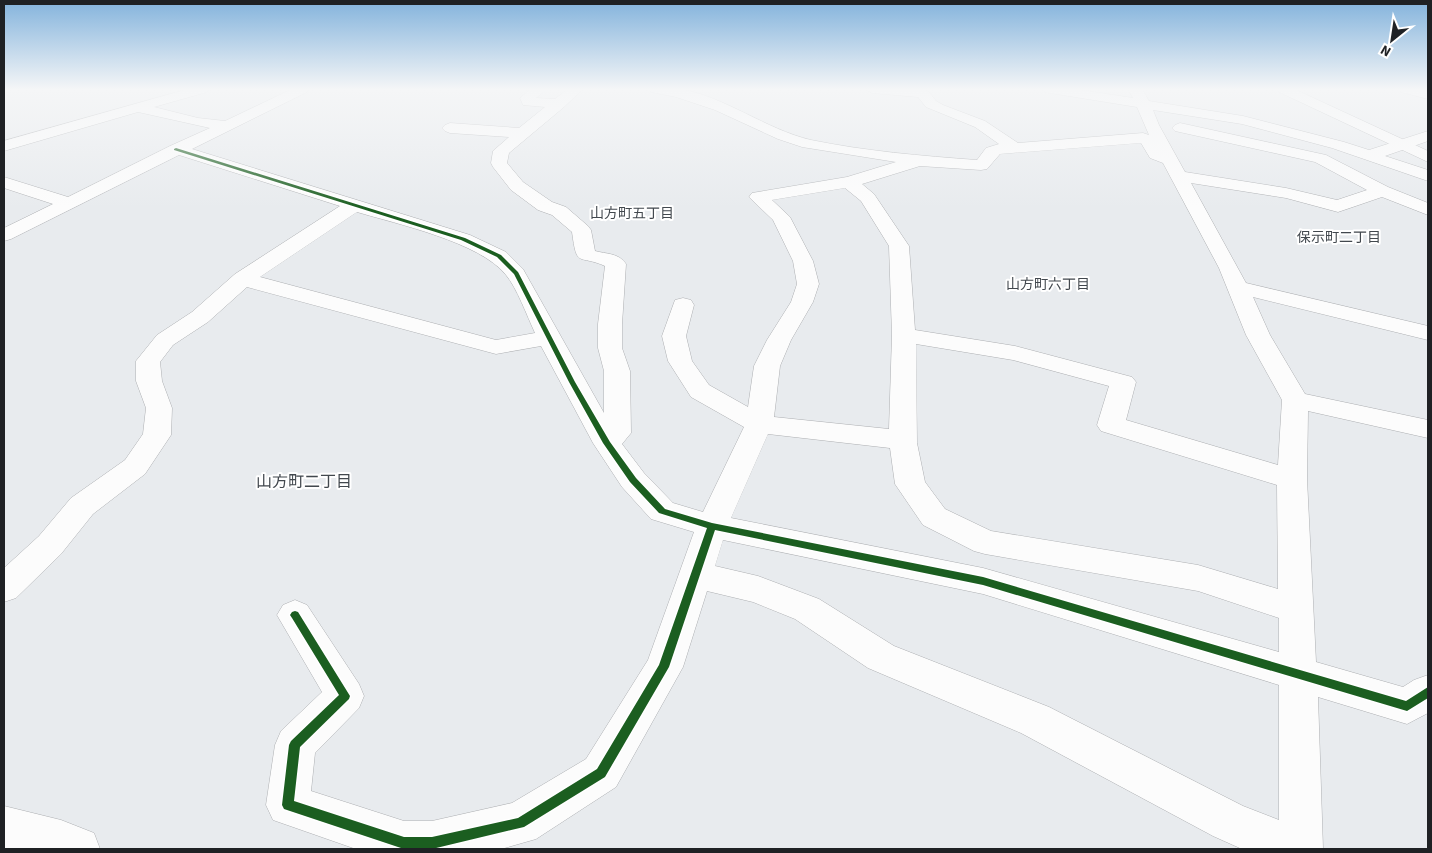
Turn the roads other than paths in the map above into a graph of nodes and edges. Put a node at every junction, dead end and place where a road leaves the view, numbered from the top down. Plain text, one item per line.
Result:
1 (60, 129) edge
2 (223, 129) edge
3 (462, 129) edge
4 (528, 129) edge
5 (769, 129) edge
6 (987, 129) edge
7 (1153, 129) edge
8 (1190, 129) edge
9 (1279, 129) edge
10 (1389, 129) edge
11 (523, 133) junction
12 (1418, 140) edge
13 (4, 146) edge
14 (1015, 148) junction
15 (176, 149) junction
16 (1370, 155) junction
17 (1428, 157) edge
18 (919, 161) junction
19 (1174, 168) junction
20 (1428, 176) edge
21 (4, 182) edge
22 (849, 182) junction
23 (1382, 191) junction
24 (68, 203) junction
25 (354, 205) junction
26 (1428, 209) edge
27 (4, 235) edge
28 (243, 279) junction
29 (1237, 286) junction
30 (683, 305) dead end
31 (1428, 333) edge
32 (904, 335) junction
33 (550, 337) junction
34 (1295, 400) junction
35 (759, 424) junction
36 (1428, 429) edge
37 (902, 440) junction
38 (607, 443) junction
39 (1292, 479) junction
40 (712, 526) junction
41 (985, 542) junction
42 (695, 575) junction
43 (983, 581) junction
44 (4, 588) edge
45 (1295, 609) junction
46 (295, 615) dead end
47 (1298, 675) junction
48 (1428, 692) edge
49 (4, 828) edge
50 (401, 846) edge
51 (78, 849) edge
52 (1294, 849) edge
53 (1301, 849) edge

1 - 13 street
2 - 15 street
3 - 11 street
4 - 11 street
5 - 18 street
6 - 14 street
7 - 19 street
8 - 23 street
9 - 16 street
10 - 12 street
11 - 38 street
12 - 16 street
12 - 17 street
14 - 18 street
14 - 19 street
15 - 24 street
15 - 25 street
16 - 20 street
18 - 22 street
19 - 23 street
19 - 29 street
21 - 24 street
22 - 32 street
22 - 35 street
23 - 26 street
24 - 27 street
25 - 28 street
25 - 33 street
28 - 33 street
28 - 44 street
29 - 31 street
29 - 34 street
30 - 35 street
32 - 37 street
32 - 39 street
33 - 38 street
34 - 36 street
34 - 39 street
35 - 37 street
35 - 40 street
37 - 41 street
38 - 40 street
39 - 45 street
40 - 42 street
40 - 43 street
41 - 43 street
41 - 45 street
42 - 50 street
42 - 52 street
43 - 47 street
45 - 47 street
46 - 50 street
47 - 48 street
47 - 53 street
49 - 51 street

